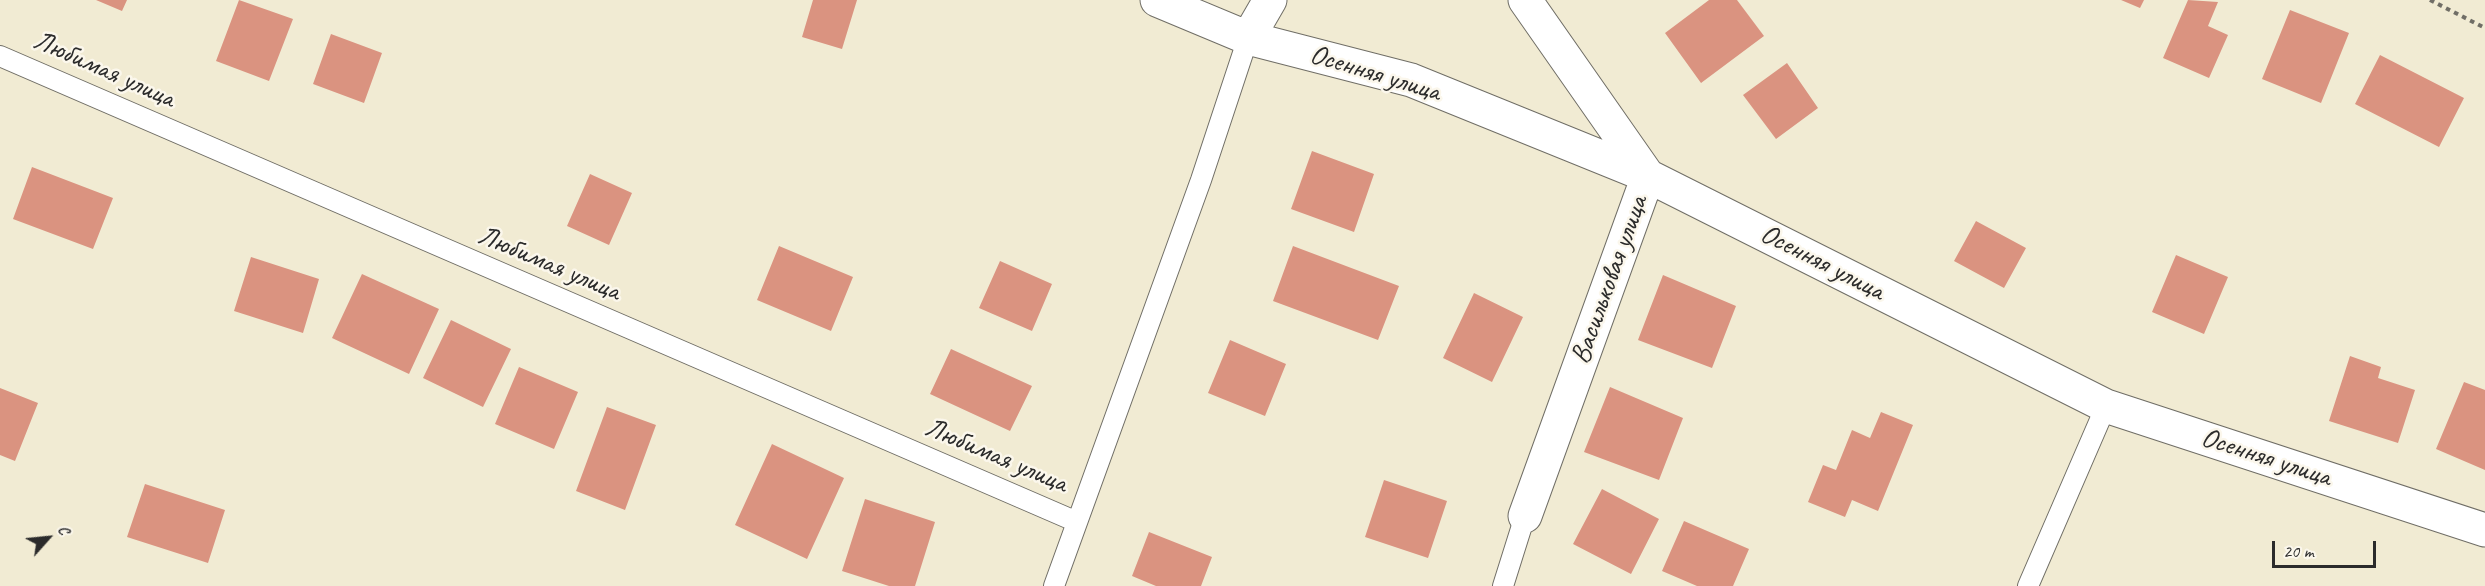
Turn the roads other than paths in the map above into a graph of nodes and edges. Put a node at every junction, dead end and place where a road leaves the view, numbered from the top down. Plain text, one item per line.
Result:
1 (1157, 0) edge
2 (1270, 0) edge
3 (1525, 0) edge
4 (1248, 38) junction
5 (0, 56) edge
6 (1648, 176) junction
7 (2106, 406) junction
8 (1525, 516) joint
9 (1077, 522) junction
10 (2485, 530) edge
11 (1054, 586) edge
12 (1503, 586) edge
13 (2028, 586) edge

1 - 4 street, Осенняя улица
2 - 4 street
3 - 6 street, Васильковая улица
4 - 6 street, Осенняя улица
4 - 9 lane
5 - 9 lane, Любимая улица
6 - 7 street, Осенняя улица
6 - 8 street, Васильковая улица
7 - 10 street, Осенняя улица
7 - 13 lane
8 - 12 lane, Васильковая улица
9 - 11 lane

